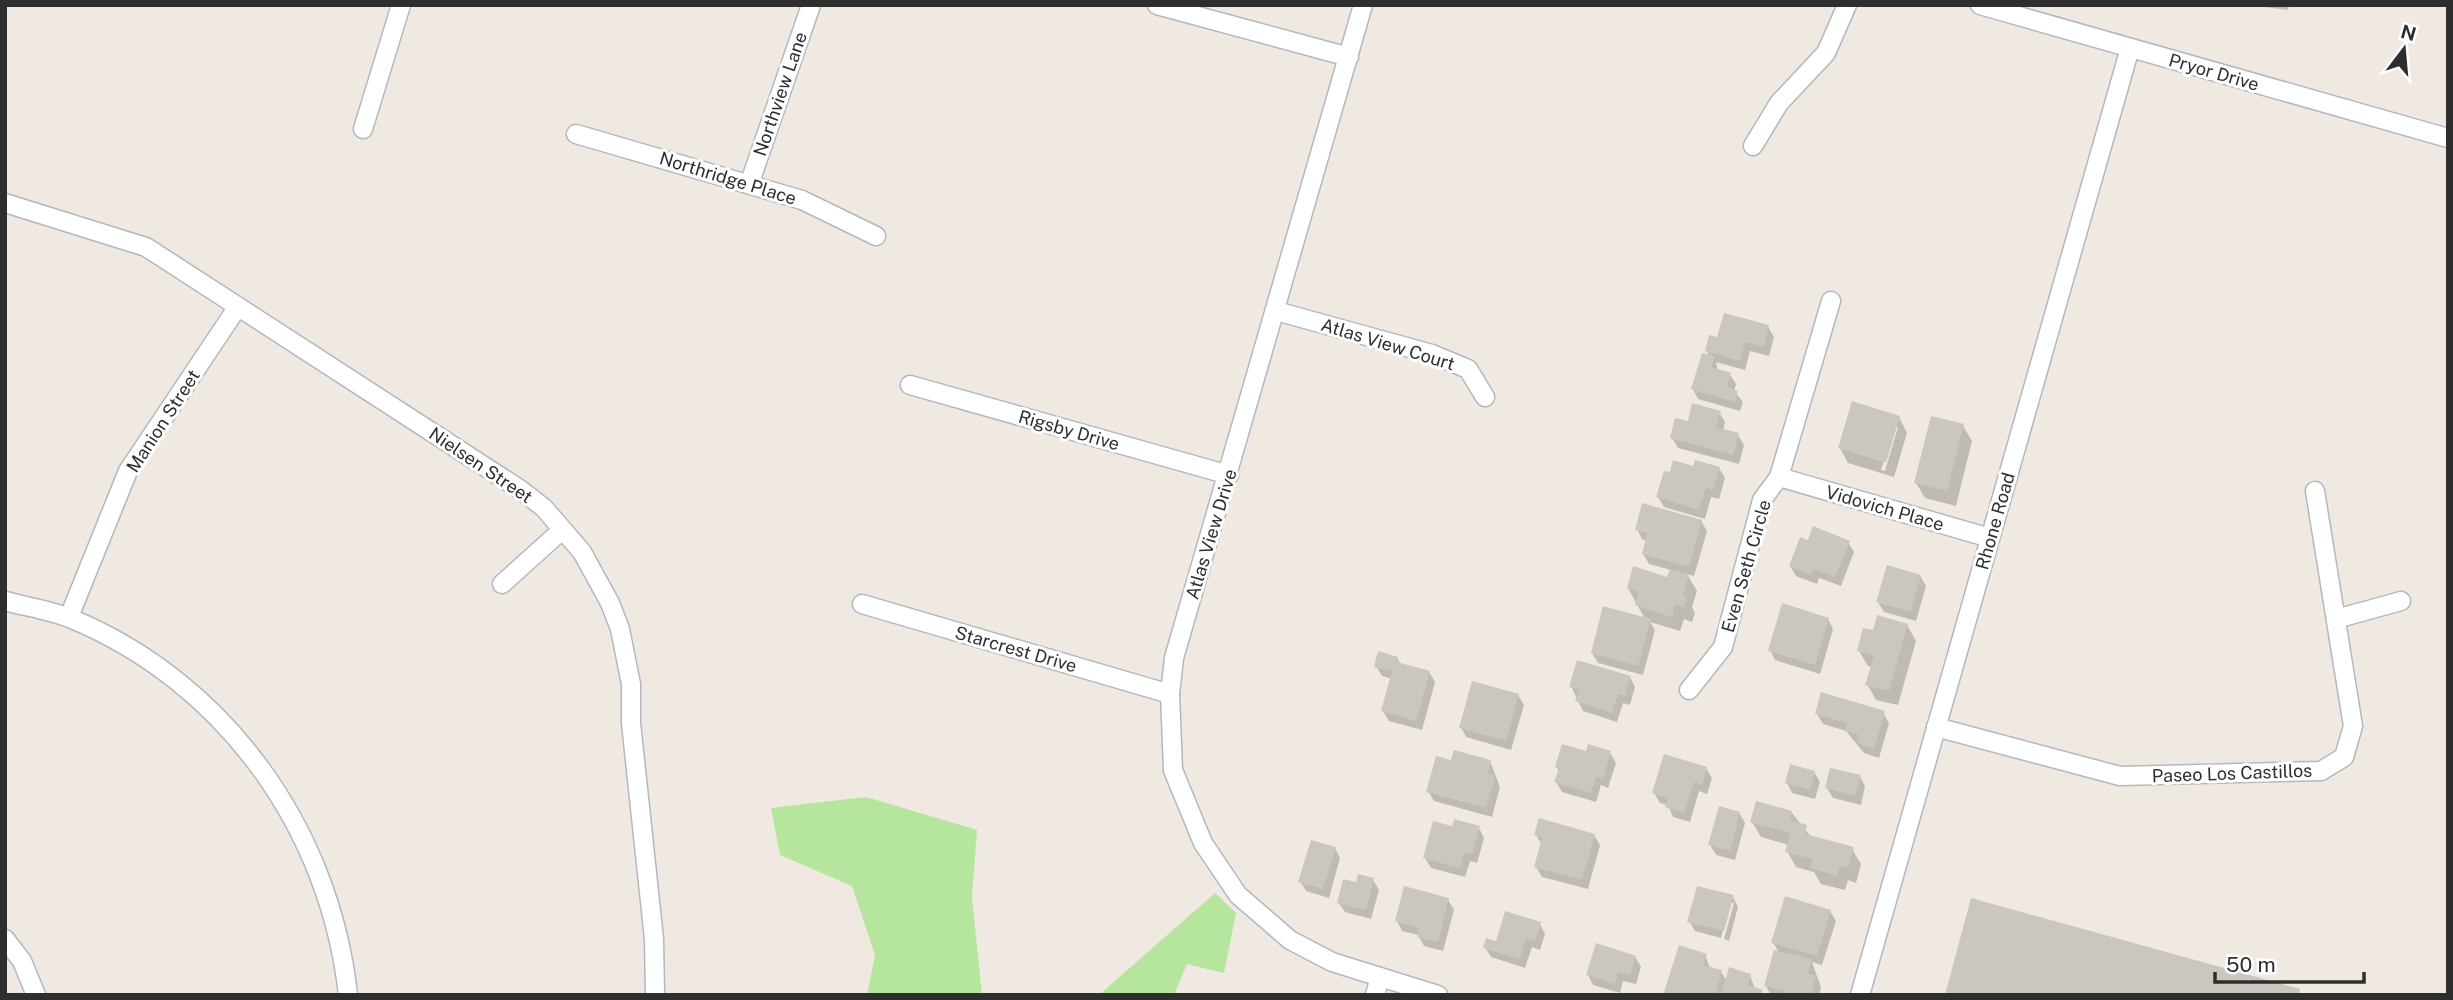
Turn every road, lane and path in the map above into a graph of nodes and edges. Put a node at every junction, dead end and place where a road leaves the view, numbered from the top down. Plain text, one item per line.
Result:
1 (401, 5) edge
2 (811, 5) edge
3 (1157, 5) edge
4 (1363, 5) edge
5 (1847, 5) edge
6 (1980, 5) edge
7 (2130, 48) junction
8 (1349, 57) junction
9 (363, 129) dead end
10 (576, 134) dead end
11 (2448, 138) edge
12 (1753, 146) dead end
13 (750, 182) junction
14 (5, 203) edge
15 (876, 236) dead end
16 (1831, 301) dead end
17 (237, 308) junction
18 (1276, 311) junction
19 (910, 385) dead end
20 (1485, 397) dead end
21 (1228, 475) junction
22 (1779, 477) junction
23 (2315, 491) dead end
24 (562, 530) junction
25 (1990, 538) junction
26 (502, 584) dead end
27 (5, 601) edge
28 (2401, 601) dead end
29 (862, 604) dead end
30 (69, 617) junction
31 (2336, 619) junction
32 (1689, 690) dead end
33 (1170, 694) junction
34 (1937, 727) junction
35 (5, 939) edge
36 (1378, 986) edge
37 (36, 995) edge
38 (348, 995) edge
39 (655, 995) edge
40 (1438, 995) edge
41 (1860, 995) edge

1 - 9 street
2 - 13 street, Northview Lane
3 - 8 street
4 - 8 street, Atlas View Drive
5 - 12 street
6 - 7 street, Pryor Drive
7 - 11 street, Pryor Drive
7 - 25 street, Rhone Road
8 - 18 street, Atlas View Drive
10 - 13 street, Northridge Place
13 - 15 street, Northridge Place
14 - 17 street, Nielsen Street
16 - 22 street, Even Seth Circle
17 - 24 street, Nielsen Street
17 - 30 street, Manion Street
18 - 20 street, Atlas View Court
18 - 21 street, Atlas View Drive
19 - 21 street, Rigsby Drive
21 - 33 street, Atlas View Drive
22 - 25 street, Vidovich Place
22 - 32 street, Even Seth Circle
23 - 31 street, Paseo Los Castillos
24 - 26 street
24 - 39 street, Nielsen Street
25 - 34 street, Rhone Road
27 - 30 street
28 - 31 street
29 - 33 street, Starcrest Drive
30 - 38 street
31 - 34 street, Paseo Los Castillos
33 - 36 street, Atlas View Drive
34 - 41 street, Rhone Road
35 - 37 street
36 - 40 street, Atlas View Drive

